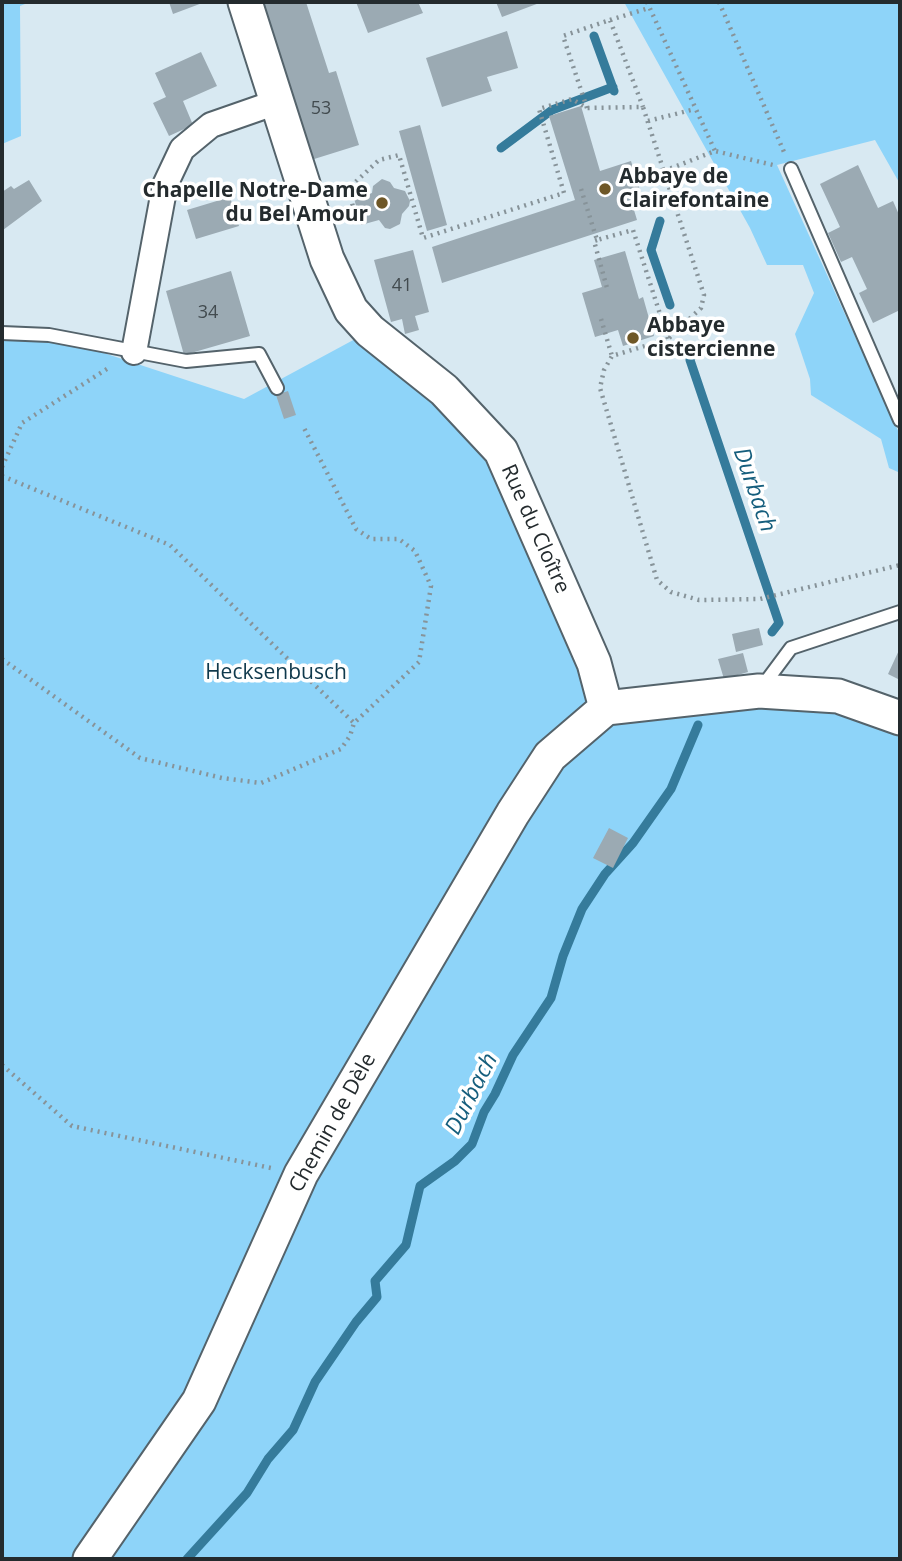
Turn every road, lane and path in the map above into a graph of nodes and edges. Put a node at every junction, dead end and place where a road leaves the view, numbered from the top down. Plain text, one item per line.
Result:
1 (245, 2) edge
2 (719, 2) edge
3 (648, 5) edge
4 (610, 20) junction
5 (277, 102) junction
6 (643, 107) junction
7 (587, 108) junction
8 (695, 109) junction
9 (648, 121) junction
10 (715, 151) junction
11 (792, 169) junction
12 (664, 171) junction
13 (348, 189) dead end
14 (582, 189) dead end
15 (597, 240) junction
16 (607, 288) dead end
17 (601, 319) dead end
18 (2, 333) edge
19 (668, 339) junction
20 (134, 352) junction
21 (612, 356) junction
22 (277, 388) dead end
23 (900, 420) edge
24 (303, 426) dead end
25 (2, 467) edge
26 (2, 476) edge
27 (900, 565) edge
28 (900, 612) edge
29 (2, 659) edge
30 (759, 691) junction
31 (606, 708) junction
32 (900, 718) edge
33 (354, 723) junction
34 (2, 1065) edge
35 (301, 1174) junction
36 (90, 1559) edge

1 - 5 street, Rue du Cloître
2 - 11 path
3 - 4 path
3 - 8 path
4 - 6 path
4 - 7 path
5 - 20 street
5 - 31 street, Rue du Cloître
6 - 7 path
6 - 9 path
7 - 13 path
8 - 9 path
8 - 10 path
9 - 12 path
10 - 11 path
10 - 12 path
11 - 23 lane
12 - 19 path
14 - 15 path
15 - 16 path
15 - 19 path
17 - 21 path
18 - 20 lane
19 - 21 path
20 - 22 lane
20 - 25 path
21 - 27 path
24 - 33 path
26 - 33 path
28 - 30 lane
29 - 33 path
30 - 31 street
30 - 32 street
31 - 35 street, Chemin de Dèle
34 - 35 path
35 - 36 street, Chemin de Dèle

